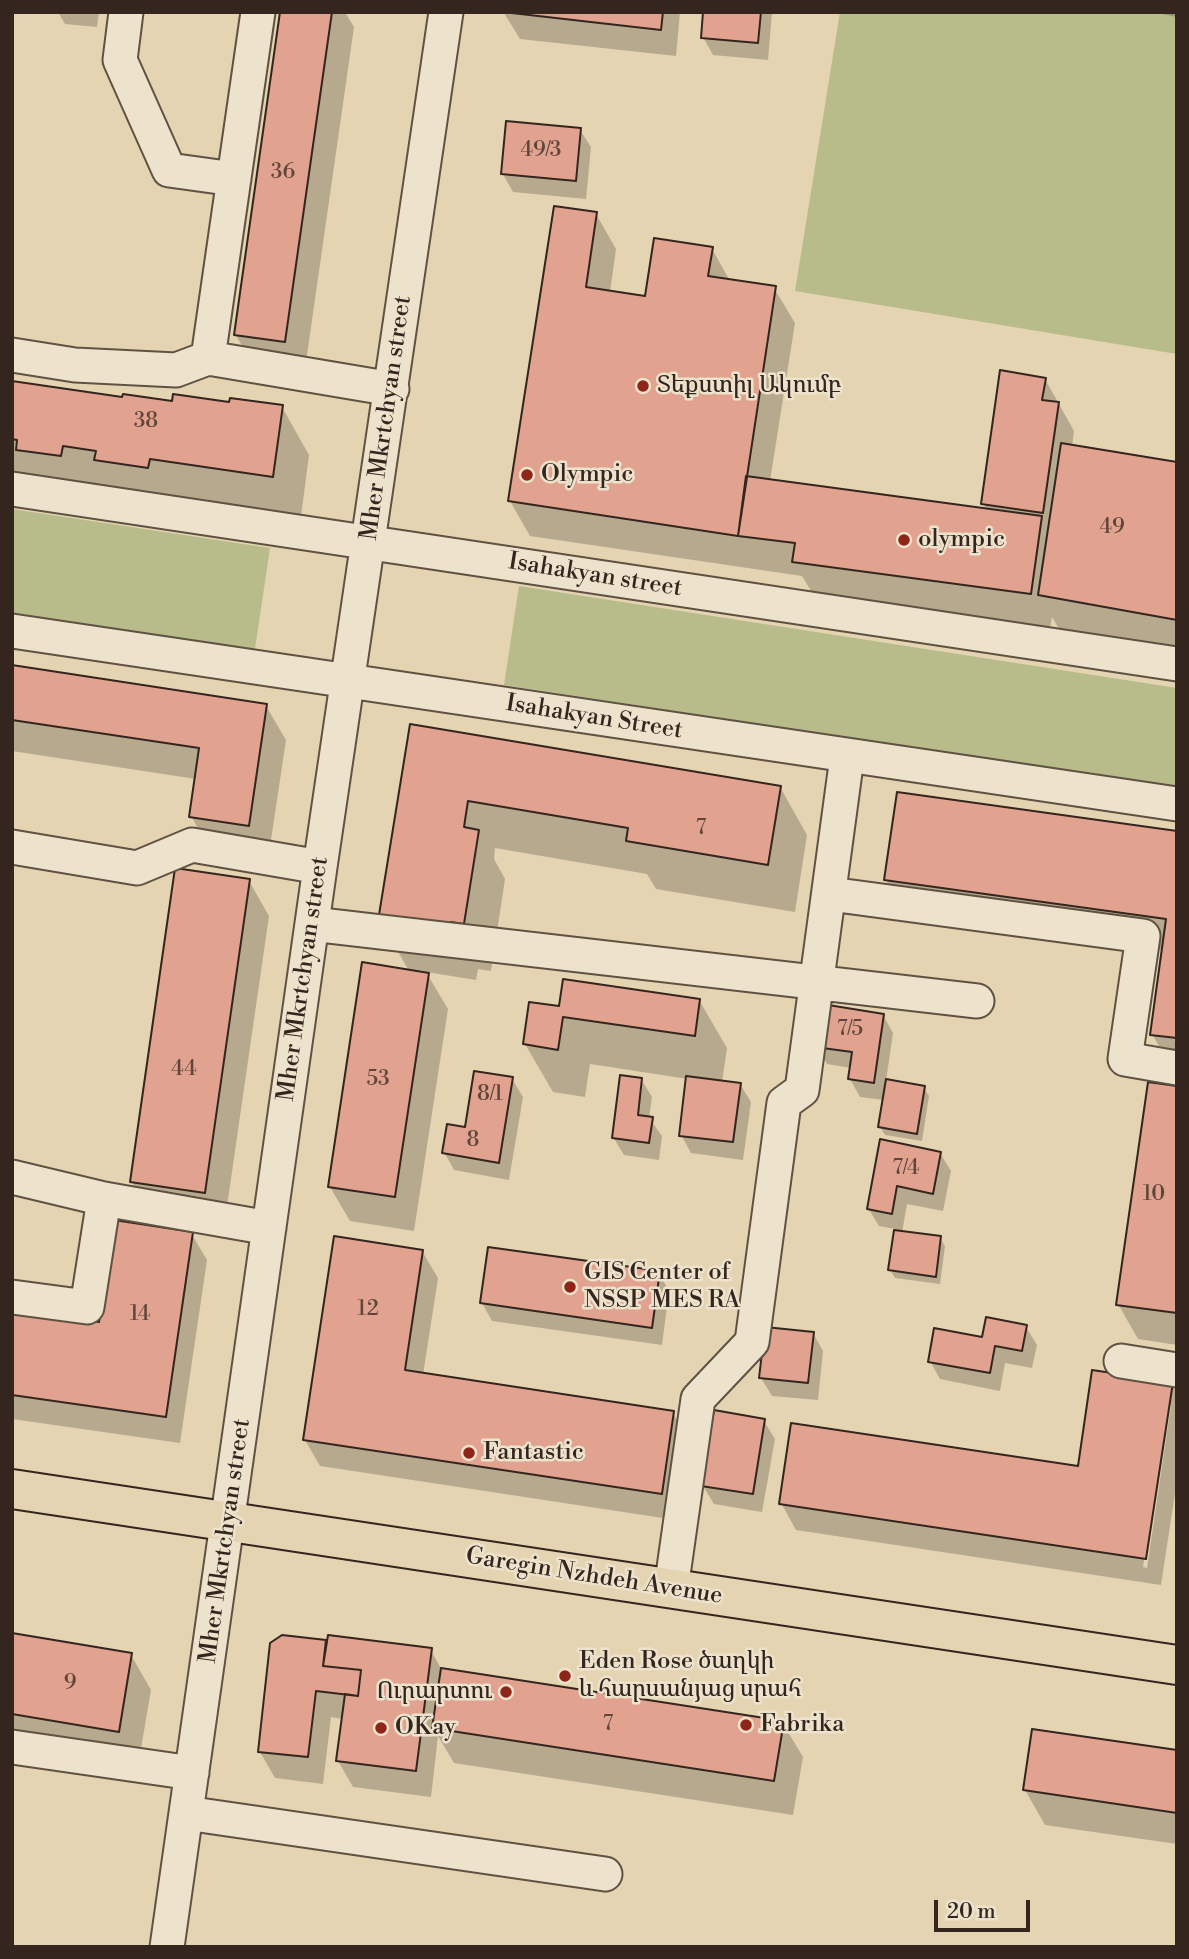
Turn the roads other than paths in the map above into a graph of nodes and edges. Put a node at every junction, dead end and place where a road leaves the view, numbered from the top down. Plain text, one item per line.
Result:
1 (126, 12) edge
2 (258, 12) edge
3 (446, 12) edge
4 (234, 179) junction
5 (12, 355) edge
6 (208, 358) junction
7 (392, 389) junction
8 (12, 489) edge
9 (369, 543) junction
10 (12, 631) edge
11 (1177, 664) edge
12 (348, 680) junction
13 (847, 757) junction
14 (1177, 804) edge
15 (12, 847) edge
16 (320, 867) junction
17 (830, 894) junction
18 (312, 924) junction
19 (816, 982) junction
20 (977, 1000) dead end
21 (1177, 1068) edge
22 (12, 1177) edge
23 (104, 1199) junction
24 (269, 1228) junction
25 (12, 1297) edge
26 (1121, 1361) dead end
27 (1177, 1370) edge
28 (12, 1489) edge
29 (229, 1521) junction
30 (671, 1588) junction
31 (1177, 1665) edge
32 (12, 1747) edge
33 (192, 1773) junction
34 (186, 1814) junction
35 (605, 1874) dead end
36 (167, 1947) edge

1 - 4 street
2 - 4 street
3 - 7 street, Mher Mkrtchyan street
4 - 6 street
5 - 6 street
6 - 7 street
7 - 9 street, Mher Mkrtchyan street
8 - 9 street, Isahakyan street
9 - 11 street, Isahakyan street
9 - 12 street, Mher Mkrtchyan street
10 - 12 street, Isahakyan Street
12 - 13 street, Isahakyan Street
12 - 16 street, Mher Mkrtchyan street
13 - 14 street, Isahakyan Street
13 - 17 street
15 - 16 street
16 - 18 street, Mher Mkrtchyan street
17 - 19 street
17 - 21 street
18 - 19 street
18 - 24 street, Mher Mkrtchyan street
19 - 20 street
19 - 30 street
22 - 23 street
23 - 24 street
23 - 25 street
24 - 29 street, Mher Mkrtchyan street
26 - 27 street
28 - 29 highway, Garegin Nzhdeh Avenue
29 - 30 highway, Garegin Nzhdeh Avenue
29 - 33 street, Mher Mkrtchyan street
30 - 31 highway, Garegin Nzhdeh Avenue
32 - 33 street
33 - 34 street, Mher Mkrtchyan street
34 - 35 street
34 - 36 street, Mher Mkrtchyan street

